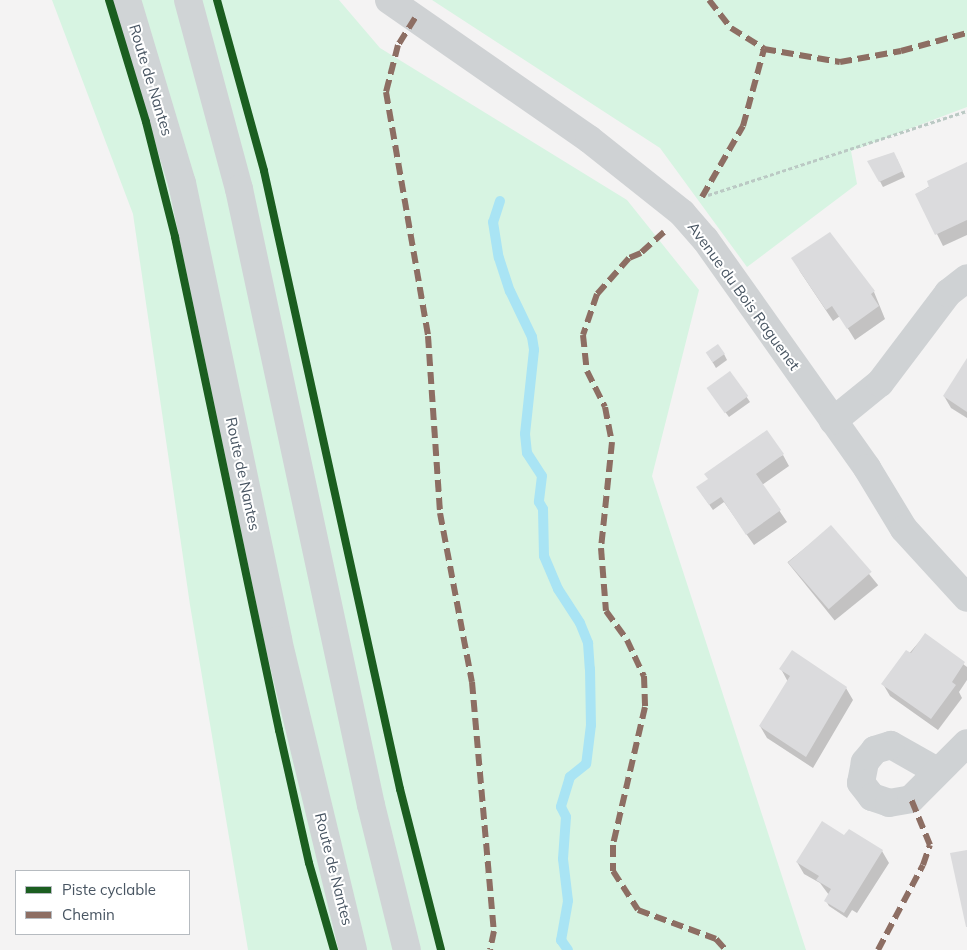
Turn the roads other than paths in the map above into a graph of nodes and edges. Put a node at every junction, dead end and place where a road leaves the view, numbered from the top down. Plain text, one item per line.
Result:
1 (127, 0) edge
2 (188, 0) edge
3 (389, 0) edge
4 (967, 278) edge
5 (833, 421) junction
6 (967, 598) edge
7 (967, 744) edge
8 (937, 771) dead end
9 (353, 950) edge
10 (407, 950) edge

1 - 9 main road, Route de Nantes
2 - 10 main road
3 - 5 street, Avenue du Bois Raguenet
4 - 5 street
5 - 6 street, Avenue du Bois Raguenet
7 - 8 street

